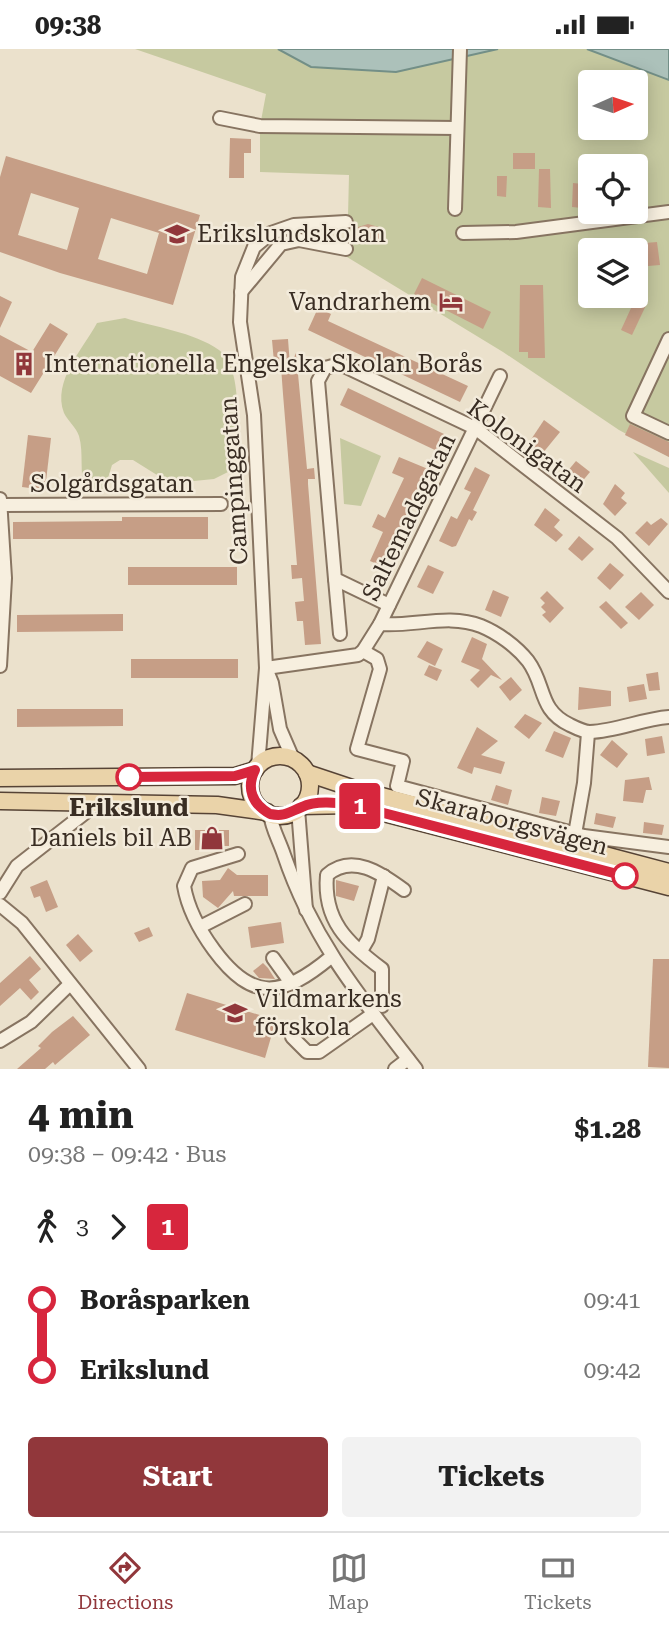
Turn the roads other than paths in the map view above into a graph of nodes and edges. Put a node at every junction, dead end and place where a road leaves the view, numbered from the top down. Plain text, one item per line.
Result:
1 (460, 49) edge
2 (220, 118) dead end
3 (457, 128) junction
4 (455, 209) dead end
5 (669, 212) edge
6 (346, 222) dead end
7 (463, 233) dead end
8 (346, 249) dead end
9 (241, 292) junction
10 (669, 339) edge
11 (500, 376) dead end
12 (475, 428) junction
13 (669, 433) edge
14 (1, 502) edge
15 (221, 504) dead end
16 (335, 579) junction
17 (669, 592) edge
18 (389, 605) junction
19 (380, 624) junction
20 (340, 634) dead end
21 (363, 651) junction
22 (0, 666) edge
23 (266, 668) junction
24 (669, 717) edge
25 (587, 733) junction
26 (293, 759) junction
27 (256, 768) junction
28 (307, 773) junction
29 (0, 778) edge
30 (102, 800) junction
31 (0, 801) edge
32 (300, 808) junction
33 (268, 813) junction
34 (575, 834) junction
35 (669, 847) edge
36 (238, 854) dead end
37 (669, 872) edge
38 (384, 876) junction
39 (669, 887) edge
40 (404, 890) dead end
41 (0, 893) edge
42 (245, 904) dead end
43 (0, 905) edge
44 (306, 910) junction
45 (200, 926) junction
46 (361, 951) junction
47 (331, 957) junction
48 (272, 958) dead end
49 (291, 982) junction
50 (69, 984) junction
51 (378, 1010) junction
52 (292, 1037) dead end
53 (0, 1041) edge
54 (412, 1064) edge
55 (139, 1069) edge
56 (395, 1069) edge

1 - 3 street
2 - 3 street
3 - 4 street
5 - 7 street
6 - 9 street, Campinggatan
8 - 9 street
9 - 23 street, Campinggatan
10 - 13 street
11 - 12 street, Saltemadsgatan
12 - 16 street, Kolonigatan
12 - 17 street, Kolonigatan
12 - 18 street, Saltemadsgatan
14 - 15 street, Solgårdsgatan
14 - 22 street
16 - 18 street
16 - 20 street
18 - 19 street, Saltemadsgatan
19 - 21 street, Saltemadsgatan
19 - 25 street
21 - 23 street
21 - 34 street
23 - 26 street, Campinggatan
23 - 27 street, Campinggatan
24 - 25 street
25 - 34 street
26 - 27 main road
26 - 28 main road
27 - 29 main road
27 - 33 main road
28 - 32 main road
28 - 37 main road, Skaraborgsvägen
30 - 31 main road
30 - 33 main road
30 - 41 street
32 - 33 main road
32 - 39 main road, Skaraborgsvägen
32 - 44 street
33 - 44 street
34 - 35 street
36 - 45 street
38 - 40 street
38 - 46 street
38 - 46 street
42 - 45 street
43 - 50 street
44 - 47 street
45 - 49 street
46 - 51 street
47 - 49 street
47 - 51 street
48 - 49 street
50 - 53 street
50 - 55 street
51 - 52 street
51 - 54 street
54 - 56 street

